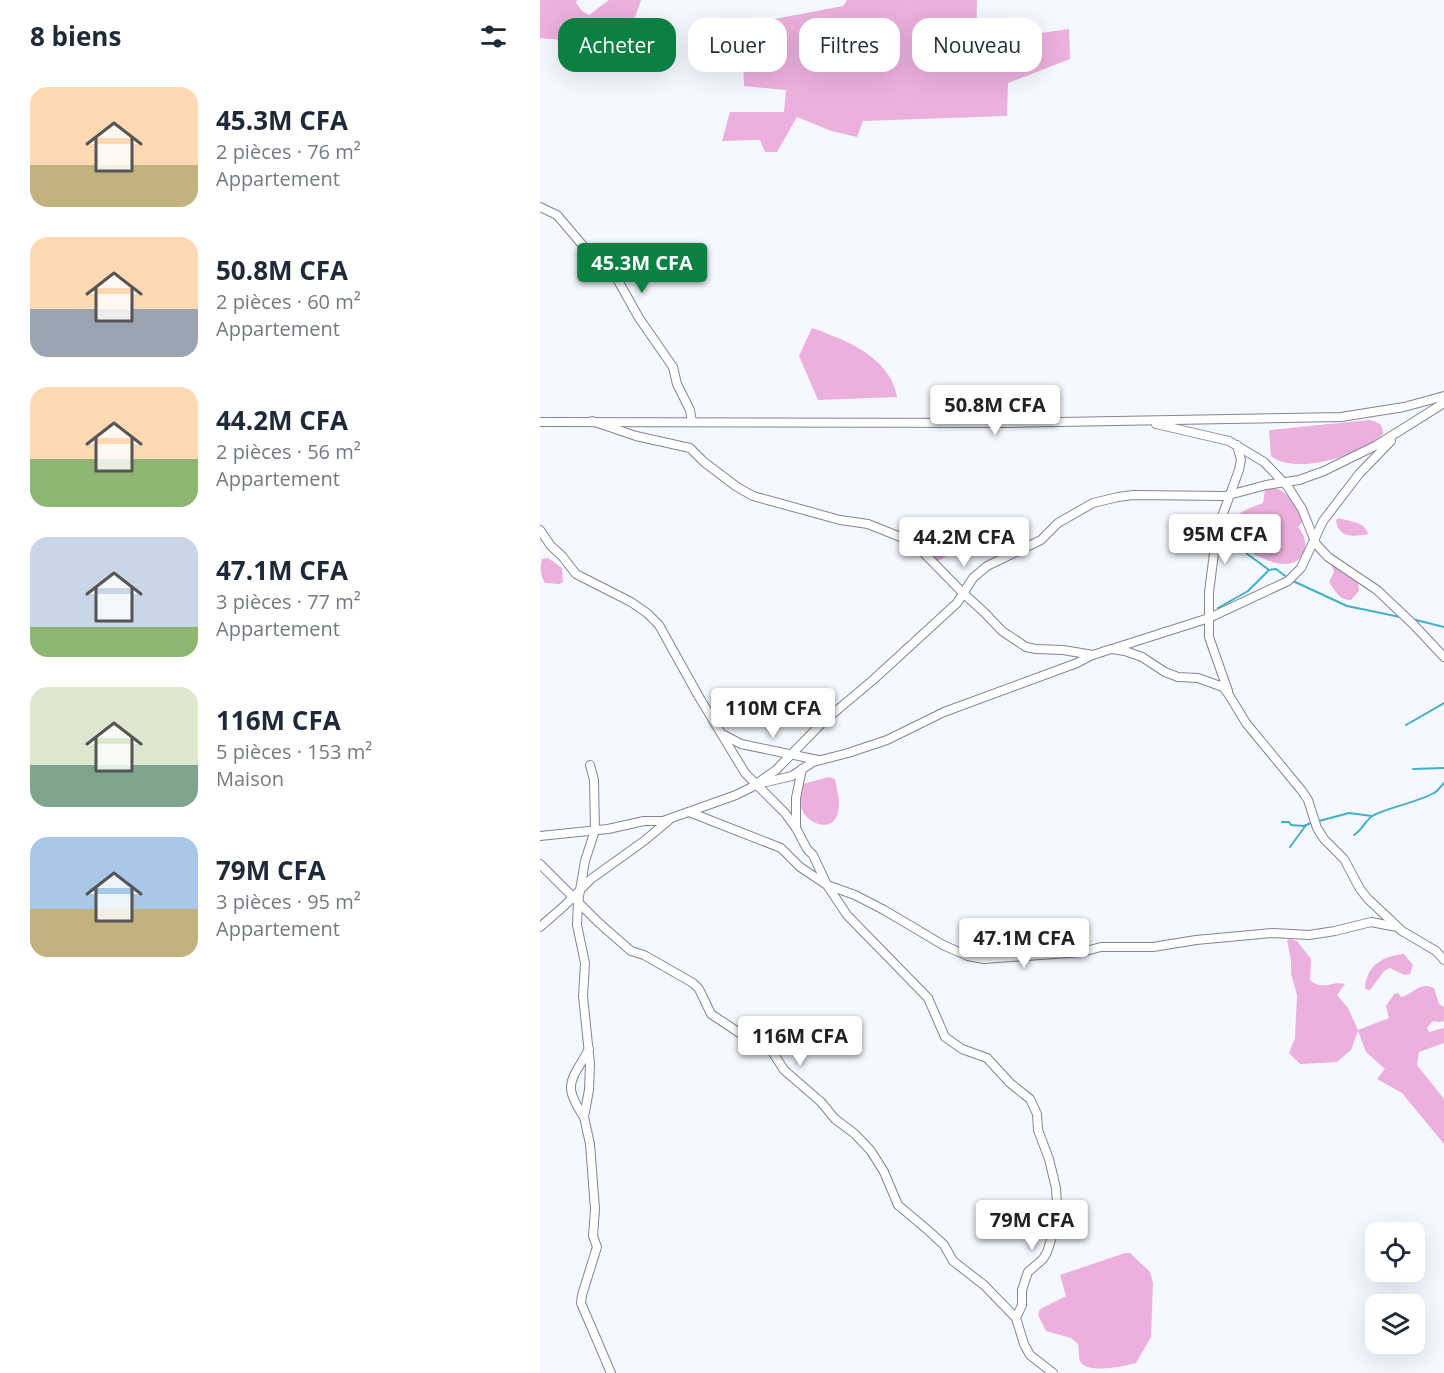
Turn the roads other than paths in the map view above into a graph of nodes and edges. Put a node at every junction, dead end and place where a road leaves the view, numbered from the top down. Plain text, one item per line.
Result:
1 (540, 207) edge
2 (1444, 396) edge
3 (1444, 403) edge
4 (1140, 420) junction
5 (592, 421) junction
6 (540, 422) edge
7 (692, 422) junction
8 (1406, 428) junction
9 (1237, 445) junction
10 (1285, 484) junction
11 (1230, 495) junction
12 (540, 530) edge
13 (1313, 540) junction
14 (963, 593) junction
15 (1209, 618) junction
16 (1111, 649) junction
17 (1093, 655) junction
18 (1444, 657) edge
19 (1229, 694) junction
20 (722, 734) junction
21 (790, 755) junction
22 (818, 760) junction
23 (590, 765) dead end
24 (802, 769) junction
25 (756, 784) junction
26 (689, 812) junction
27 (670, 819) junction
28 (796, 828) junction
29 (595, 830) junction
30 (540, 836) edge
31 (540, 864) edge
32 (827, 885) junction
33 (581, 888) junction
34 (576, 899) junction
35 (540, 927) edge
36 (1398, 927) junction
37 (1444, 960) edge
38 (589, 1049) junction
39 (584, 1117) junction
40 (1016, 1318) junction
41 (611, 1373) edge
42 (1053, 1373) edge

1 - 7 street
2 - 4 street
3 - 8 street
4 - 7 street
4 - 9 street
5 - 6 street
5 - 7 street
5 - 14 street
8 - 10 street
8 - 13 street
9 - 10 street
9 - 11 street
10 - 11 street
10 - 13 street
11 - 14 street
11 - 15 street
12 - 20 street
13 - 15 street
13 - 18 street
14 - 17 street
14 - 21 street
15 - 16 street
15 - 19 street
16 - 17 street
16 - 19 street
17 - 22 street
19 - 36 street
20 - 21 street
20 - 25 street
21 - 22 street
21 - 25 street
22 - 24 street
23 - 29 street
24 - 25 street
24 - 28 street
25 - 26 street
25 - 28 street
26 - 27 street
26 - 32 street
27 - 29 street
27 - 33 street
28 - 32 street
29 - 30 street
29 - 33 street
31 - 34 street
32 - 36 street
32 - 40 street
33 - 34 street
34 - 35 street
34 - 38 street
34 - 40 street
36 - 37 street
38 - 39 street
38 - 39 street
39 - 41 street
40 - 42 street

